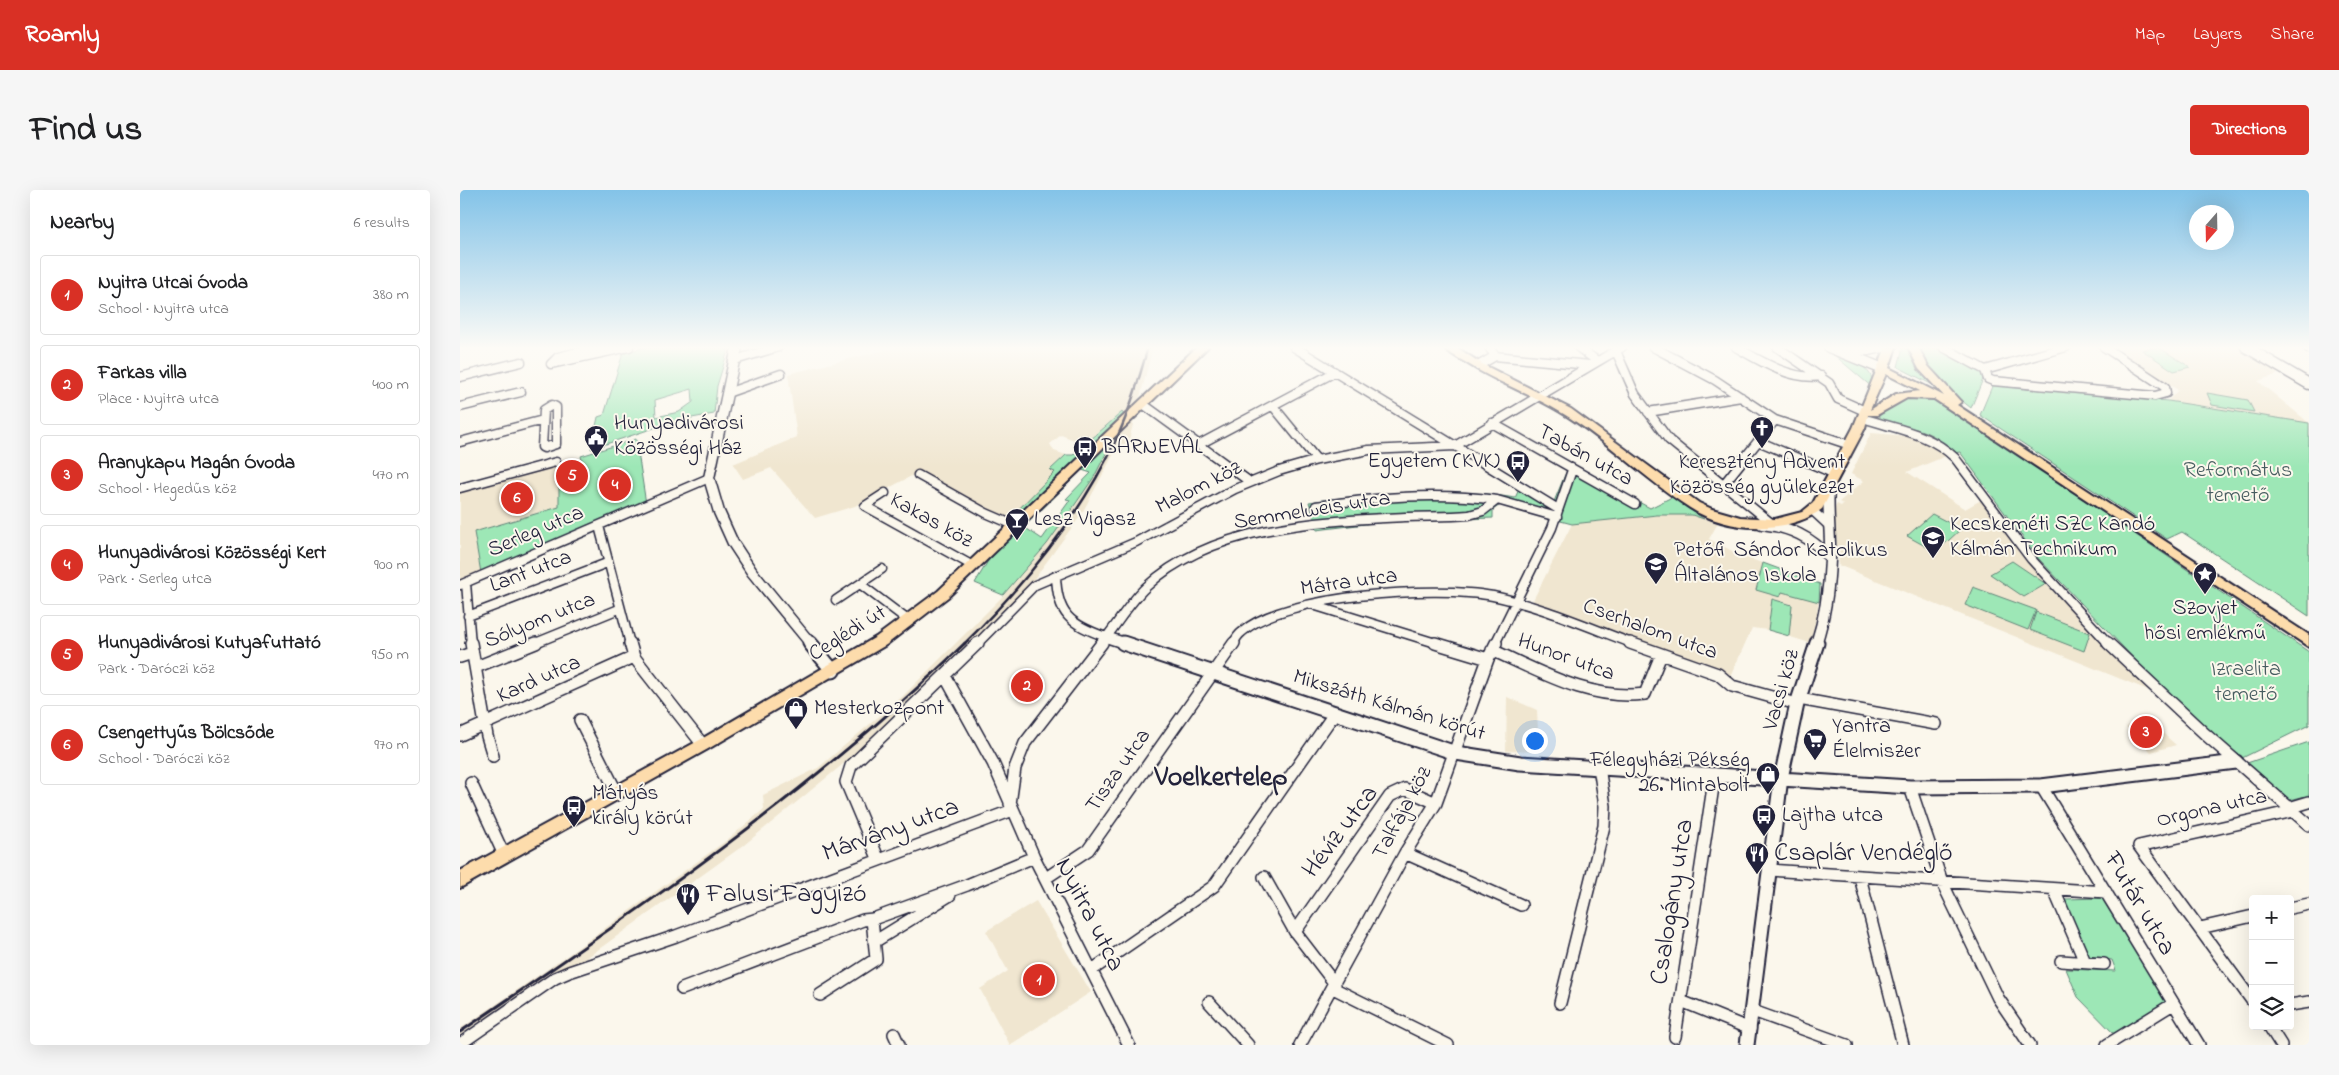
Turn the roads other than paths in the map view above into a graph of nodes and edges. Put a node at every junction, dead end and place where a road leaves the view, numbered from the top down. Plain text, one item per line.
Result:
1 (729, 387) edge
2 (745, 387) edge
3 (1161, 387) edge
4 (1308, 387) edge
5 (1359, 387) edge
6 (1520, 387) edge
7 (1556, 387) edge
8 (1632, 387) edge
9 (1723, 387) edge
10 (1832, 387) edge
11 (1881, 387) edge
12 (1920, 387) edge
13 (1938, 387) edge
14 (2048, 387) edge
15 (2165, 387) edge
16 (1875, 389) edge
17 (521, 392) dead end
18 (728, 393) junction
19 (1540, 397) junction
20 (1741, 397) junction
21 (1951, 403) junction
22 (1143, 404) junction
23 (1273, 406) junction
24 (460, 407) edge
25 (1648, 412) junction
26 (1869, 414) junction
27 (543, 420) junction
28 (1776, 420) junction
29 (1492, 423) junction
30 (1758, 441) junction
31 (460, 442) edge
32 (1200, 444) junction
33 (1850, 445) junction
34 (1455, 446) junction
35 (1318, 460) junction
36 (556, 462) dead end
37 (1572, 470) junction
38 (1835, 474) junction
39 (918, 475) dead end
40 (709, 478) junction
41 (1250, 482) junction
42 (1723, 485) junction
43 (1829, 486) junction
44 (460, 488) edge
45 (1528, 492) junction
46 (885, 493) dead end
47 (1497, 500) junction
48 (1635, 504) dead end
49 (1517, 505) junction
50 (1316, 506) dead end
51 (1813, 510) junction
52 (1557, 513) junction
53 (1770, 522) junction
54 (1750, 523) junction
55 (1827, 524) junction
56 (599, 526) junction
57 (1016, 526) junction
58 (1830, 558) junction
59 (607, 562) junction
60 (973, 566) junction
61 (882, 569) dead end
62 (1056, 575) junction
63 (463, 584) edge
64 (860, 584) junction
65 (836, 600) dead end
66 (1517, 602) junction
67 (1313, 605) junction
68 (618, 609) junction
69 (468, 616) junction
70 (909, 621) junction
71 (1106, 637) junction
72 (2309, 642) edge
73 (472, 653) junction
74 (1490, 655) junction
75 (1660, 655) junction
76 (460, 657) edge
77 (634, 657) junction
78 (476, 667) junction
79 (833, 671) junction
80 (1211, 672) junction
81 (945, 676) junction
82 (1798, 701) junction
83 (1334, 714) junction
84 (580, 720) dead end
85 (1936, 724) dead end
86 (485, 725) junction
87 (460, 736) edge
88 (703, 745) junction
89 (1456, 754) junction
90 (493, 756) dead end
91 (2236, 762) junction
92 (1599, 767) junction
93 (1715, 774) junction
94 (1781, 778) junction
95 (471, 783) dead end
96 (2041, 786) junction
97 (1910, 787) junction
98 (616, 792) junction
99 (2309, 802) edge
100 (1436, 803) junction
101 (1011, 807) junction
102 (2291, 809) junction
103 (2309, 825) edge
104 (1405, 853) junction
105 (504, 855) junction
106 (1034, 857) junction
107 (878, 858) junction
108 (1769, 870) junction
109 (1264, 877) dead end
110 (1860, 877) junction
111 (1046, 878) junction
112 (460, 880) edge
113 (1942, 882) junction
114 (967, 885) junction
115 (2054, 890) junction
116 (2106, 892) junction
117 (2309, 904) edge
118 (1521, 905) dead end
119 (2294, 907) edge
120 (2249, 917) edge
121 (872, 919) junction
122 (2200, 928) junction
123 (1296, 932) junction
124 (874, 942) junction
125 (2062, 960) dead end
126 (2085, 962) junction
127 (2104, 964) dead end
128 (1092, 970) junction
129 (1334, 986) junction
130 (682, 989) dead end
131 (820, 995) dead end
132 (2249, 996) edge
133 (1681, 1001) junction
134 (1209, 1002) dead end
135 (2309, 1002) edge
136 (1560, 1003) dead end
137 (2173, 1004) junction
138 (2294, 1004) edge
139 (1753, 1011) junction
140 (1750, 1029) junction
141 (2272, 1030) edge
142 (1675, 1037) dead end
143 (460, 1044) edge
144 (1129, 1045) edge
145 (1248, 1045) edge
146 (1300, 1045) edge
147 (1448, 1045) edge
148 (1747, 1045) edge
149 (1846, 1045) edge
150 (1903, 1045) edge
151 (2030, 1045) edge
152 (2107, 1045) edge
153 (2199, 1045) edge
154 (2281, 1045) edge

1 - 18 street
2 - 18 street
3 - 22 main road, Ceglédi út
4 - 23 street
5 - 34 street
6 - 19 main road
7 - 19 street
8 - 25 street
9 - 20 street
10 - 26 street
11 - 26 main road
12 - 21 main road
13 - 21 main road
14 - 15 street
16 - 26 main road
17 - 24 street
18 - 40 street
19 - 29 street
19 - 54 main road
20 - 25 street
20 - 28 street
21 - 26 main road
21 - 72 main road
22 - 32 street
22 - 57 main road, Ceglédi út
23 - 32 street
23 - 35 street
25 - 42 street
26 - 33 main road
26 - 91 street
27 - 27 street
27 - 31 street
28 - 30 street
28 - 33 street
29 - 34 street
29 - 37 street, Tabán utca
30 - 38 street
30 - 42 street
32 - 41 street
33 - 38 main road
34 - 35 street, Malom köz
34 - 45 street
35 - 41 street, Malom köz
36 - 44 street
37 - 48 street, Tabán utca
37 - 52 street, Talfája köz
38 - 43 main road
39 - 57 street
40 - 56 street, Serleg utca
40 - 79 street
41 - 62 street, Malom köz
42 - 53 street
43 - 51 main road
43 - 55 street, Vacsi köz
45 - 49 street
45 - 52 street
46 - 60 street, Kakas köz
47 - 49 street, Semmelweis utca
47 - 50 street, Semmelweis utca
47 - 71 street, Semmelweis utca
49 - 52 street, Semmelweis utca
51 - 53 main road
51 - 55 street
52 - 66 street, Talfája köz
53 - 54 main road
54 - 58 street
55 - 58 street, Vacsi köz
56 - 59 street
56 - 63 street, Serleg utca
57 - 60 main road, Ceglédi út
58 - 82 street, Vacsi köz
59 - 68 street
59 - 69 street, Lant utca
60 - 70 main road, Ceglédi út
61 - 64 street
62 - 71 street, Mikszáth Kálmán körút
62 - 81 street, Malom köz
63 - 69 street
64 - 65 street
64 - 70 street
66 - 67 street, Mátra utca
66 - 74 street, Talfája köz
66 - 75 street, Cserhalom utca
67 - 74 street
67 - 80 street, Mátra utca
68 - 77 street
68 - 78 street, Sólyom utca
69 - 73 street
70 - 79 main road, Ceglédi út
71 - 80 street, Mikszáth Kálmán körút
71 - 101 street, Nyitra utca
73 - 76 street
73 - 78 street
74 - 75 street, Hunor utca
74 - 89 street, Talfája köz
75 - 82 street, Cserhalom utca
77 - 86 street, Kard utca
77 - 88 street
78 - 86 street
79 - 88 main road, Ceglédi út
80 - 83 street, Mikszáth Kálmán körút
80 - 111 street, Tisza utca
81 - 101 street, Nyitra utca
81 - 107 street, Malom köz
82 - 85 street, Cserhalom utca
82 - 94 street, Vacsi köz
83 - 89 street, Mikszáth Kálmán körút
83 - 128 street
84 - 98 street
86 - 87 street, Kard utca
86 - 90 street
88 - 98 main road, Ceglédi út
89 - 92 street, Mikszáth Kálmán körút
89 - 100 street, Talfája köz
91 - 96 street, Mikszáth Kálmán körút
91 - 102 street
92 - 93 street, Mikszáth Kálmán körút
92 - 136 street
93 - 94 street, Mikszáth Kálmán körút
93 - 133 street, Csalogány utca
94 - 97 street, Mikszáth Kálmán körút
94 - 108 street, Vacsi köz
95 - 105 street
96 - 97 street, Mikszáth Kálmán körút
96 - 116 street, Futár utca
97 - 113 street
98 - 105 main road, Ceglédi út
99 - 102 street, Orgona utca
100 - 104 street, Talfája köz
100 - 123 street, Hévíz utca
101 - 106 street, Nyitra utca
101 - 107 street, Márvány utca
102 - 103 street
102 - 122 street, Orgona utca
104 - 118 street
104 - 129 street, Talfája köz
105 - 112 main road, Ceglédi út
106 - 111 street, Nyitra utca
106 - 114 street
107 - 143 street, Márvány utca
108 - 110 street
108 - 139 street, Vacsi köz
109 - 123 street
110 - 113 street
110 - 150 street
111 - 128 street, Nyitra utca
113 - 115 street
113 - 151 street
114 - 121 street
114 - 124 street
115 - 116 street
115 - 126 street
116 - 137 street, Futár utca
117 - 119 street
120 - 122 street
121 - 124 street
121 - 130 street
122 - 132 street
123 - 129 street
124 - 131 street
125 - 126 street
126 - 127 street
128 - 144 street, Nyitra utca
129 - 146 street, Talfája köz
129 - 147 street
133 - 140 street
133 - 142 street, Csalogány utca
134 - 145 street
135 - 138 street
137 - 152 street
137 - 153 street, Futár utca
139 - 140 street, Vacsi köz
139 - 149 street
140 - 148 street, Vacsi köz
141 - 154 street

